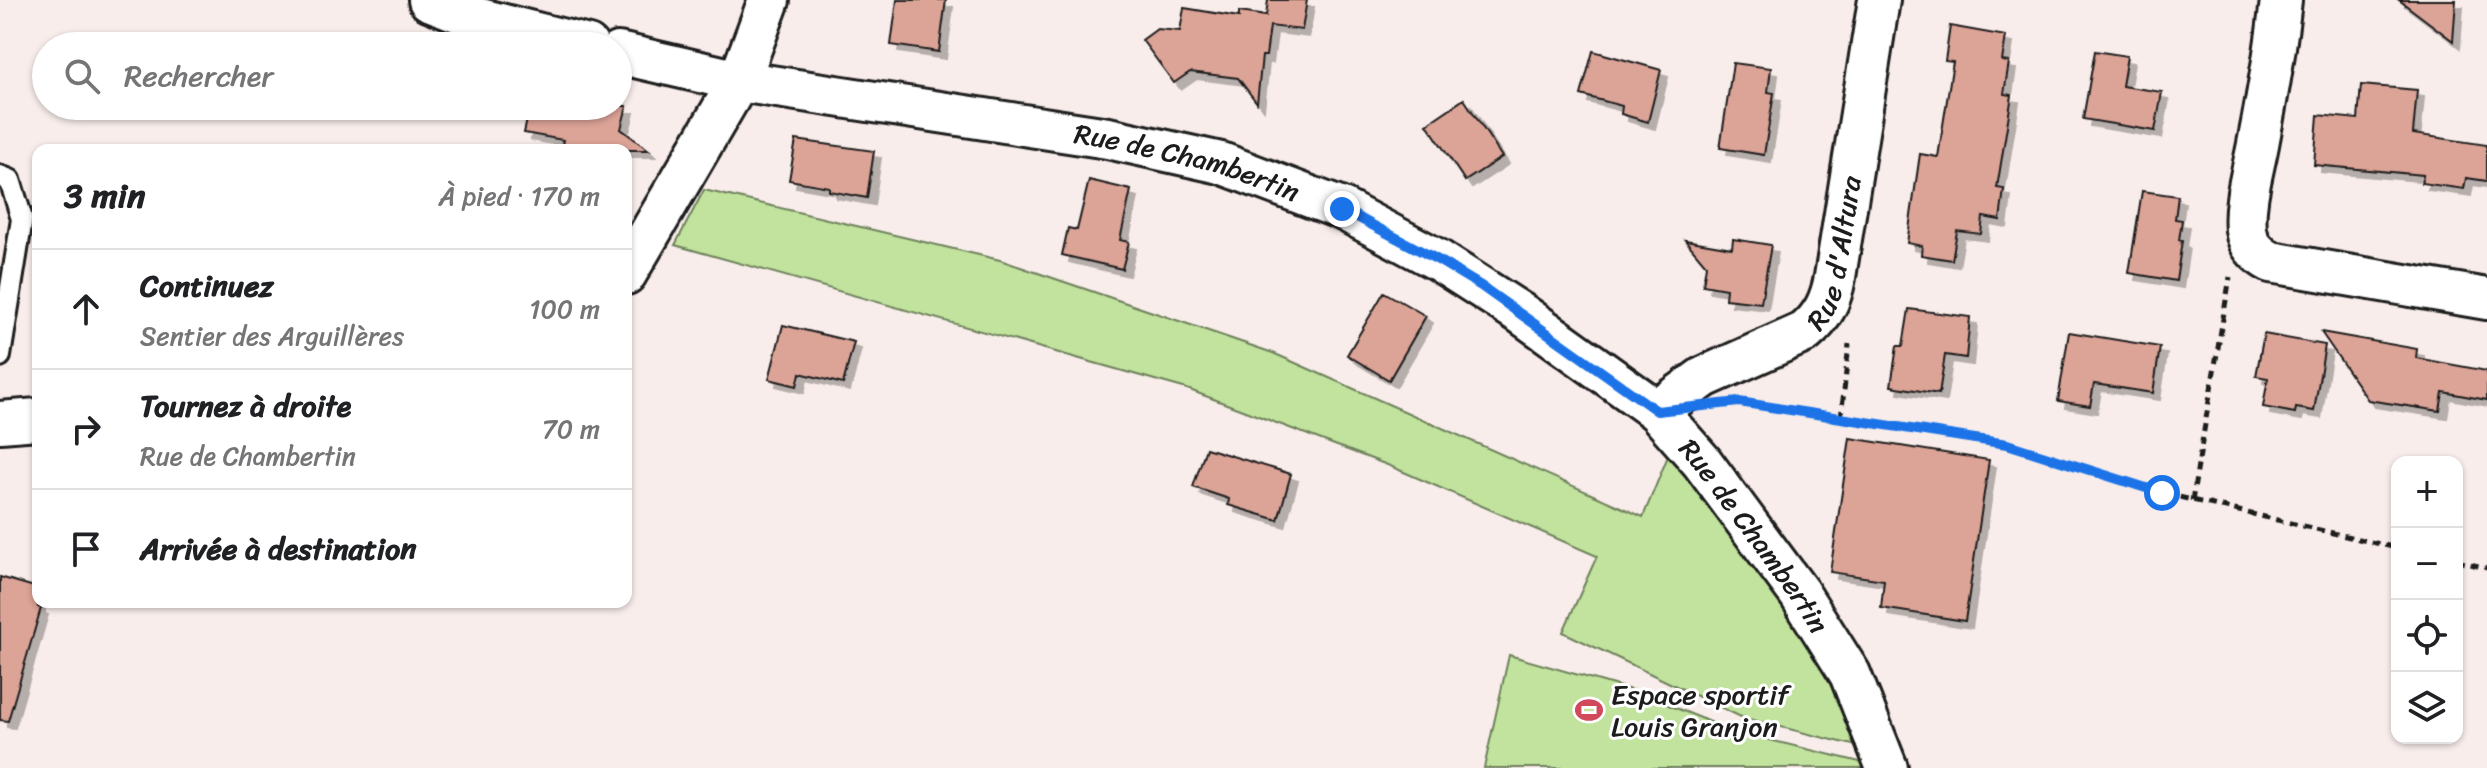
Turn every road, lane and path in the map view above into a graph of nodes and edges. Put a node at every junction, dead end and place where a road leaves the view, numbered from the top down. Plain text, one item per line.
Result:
1 (429, 0) edge
2 (769, 0) edge
3 (1879, 0) edge
4 (2281, 0) edge
5 (532, 32) edge
6 (632, 56) edge
7 (739, 81) junction
8 (0, 176) edge
9 (2251, 247) junction
10 (632, 264) edge
11 (2487, 299) edge
12 (0, 356) edge
13 (1739, 402) dead end
14 (1657, 411) junction
15 (32, 419) edge
16 (0, 422) edge
17 (2192, 501) junction
18 (2391, 547) edge
19 (2463, 562) edge
20 (2487, 568) edge
21 (1887, 768) edge

1 - 5 street
2 - 7 street
3 - 14 street, Rue d'Altura
4 - 9 street
6 - 7 street, Rue de Chambertin
7 - 10 street
7 - 14 street, Rue de Chambertin
8 - 12 lane
9 - 11 street
9 - 17 path
13 - 17 path
14 - 21 street, Rue de Chambertin
15 - 16 street
17 - 18 path
19 - 20 path

